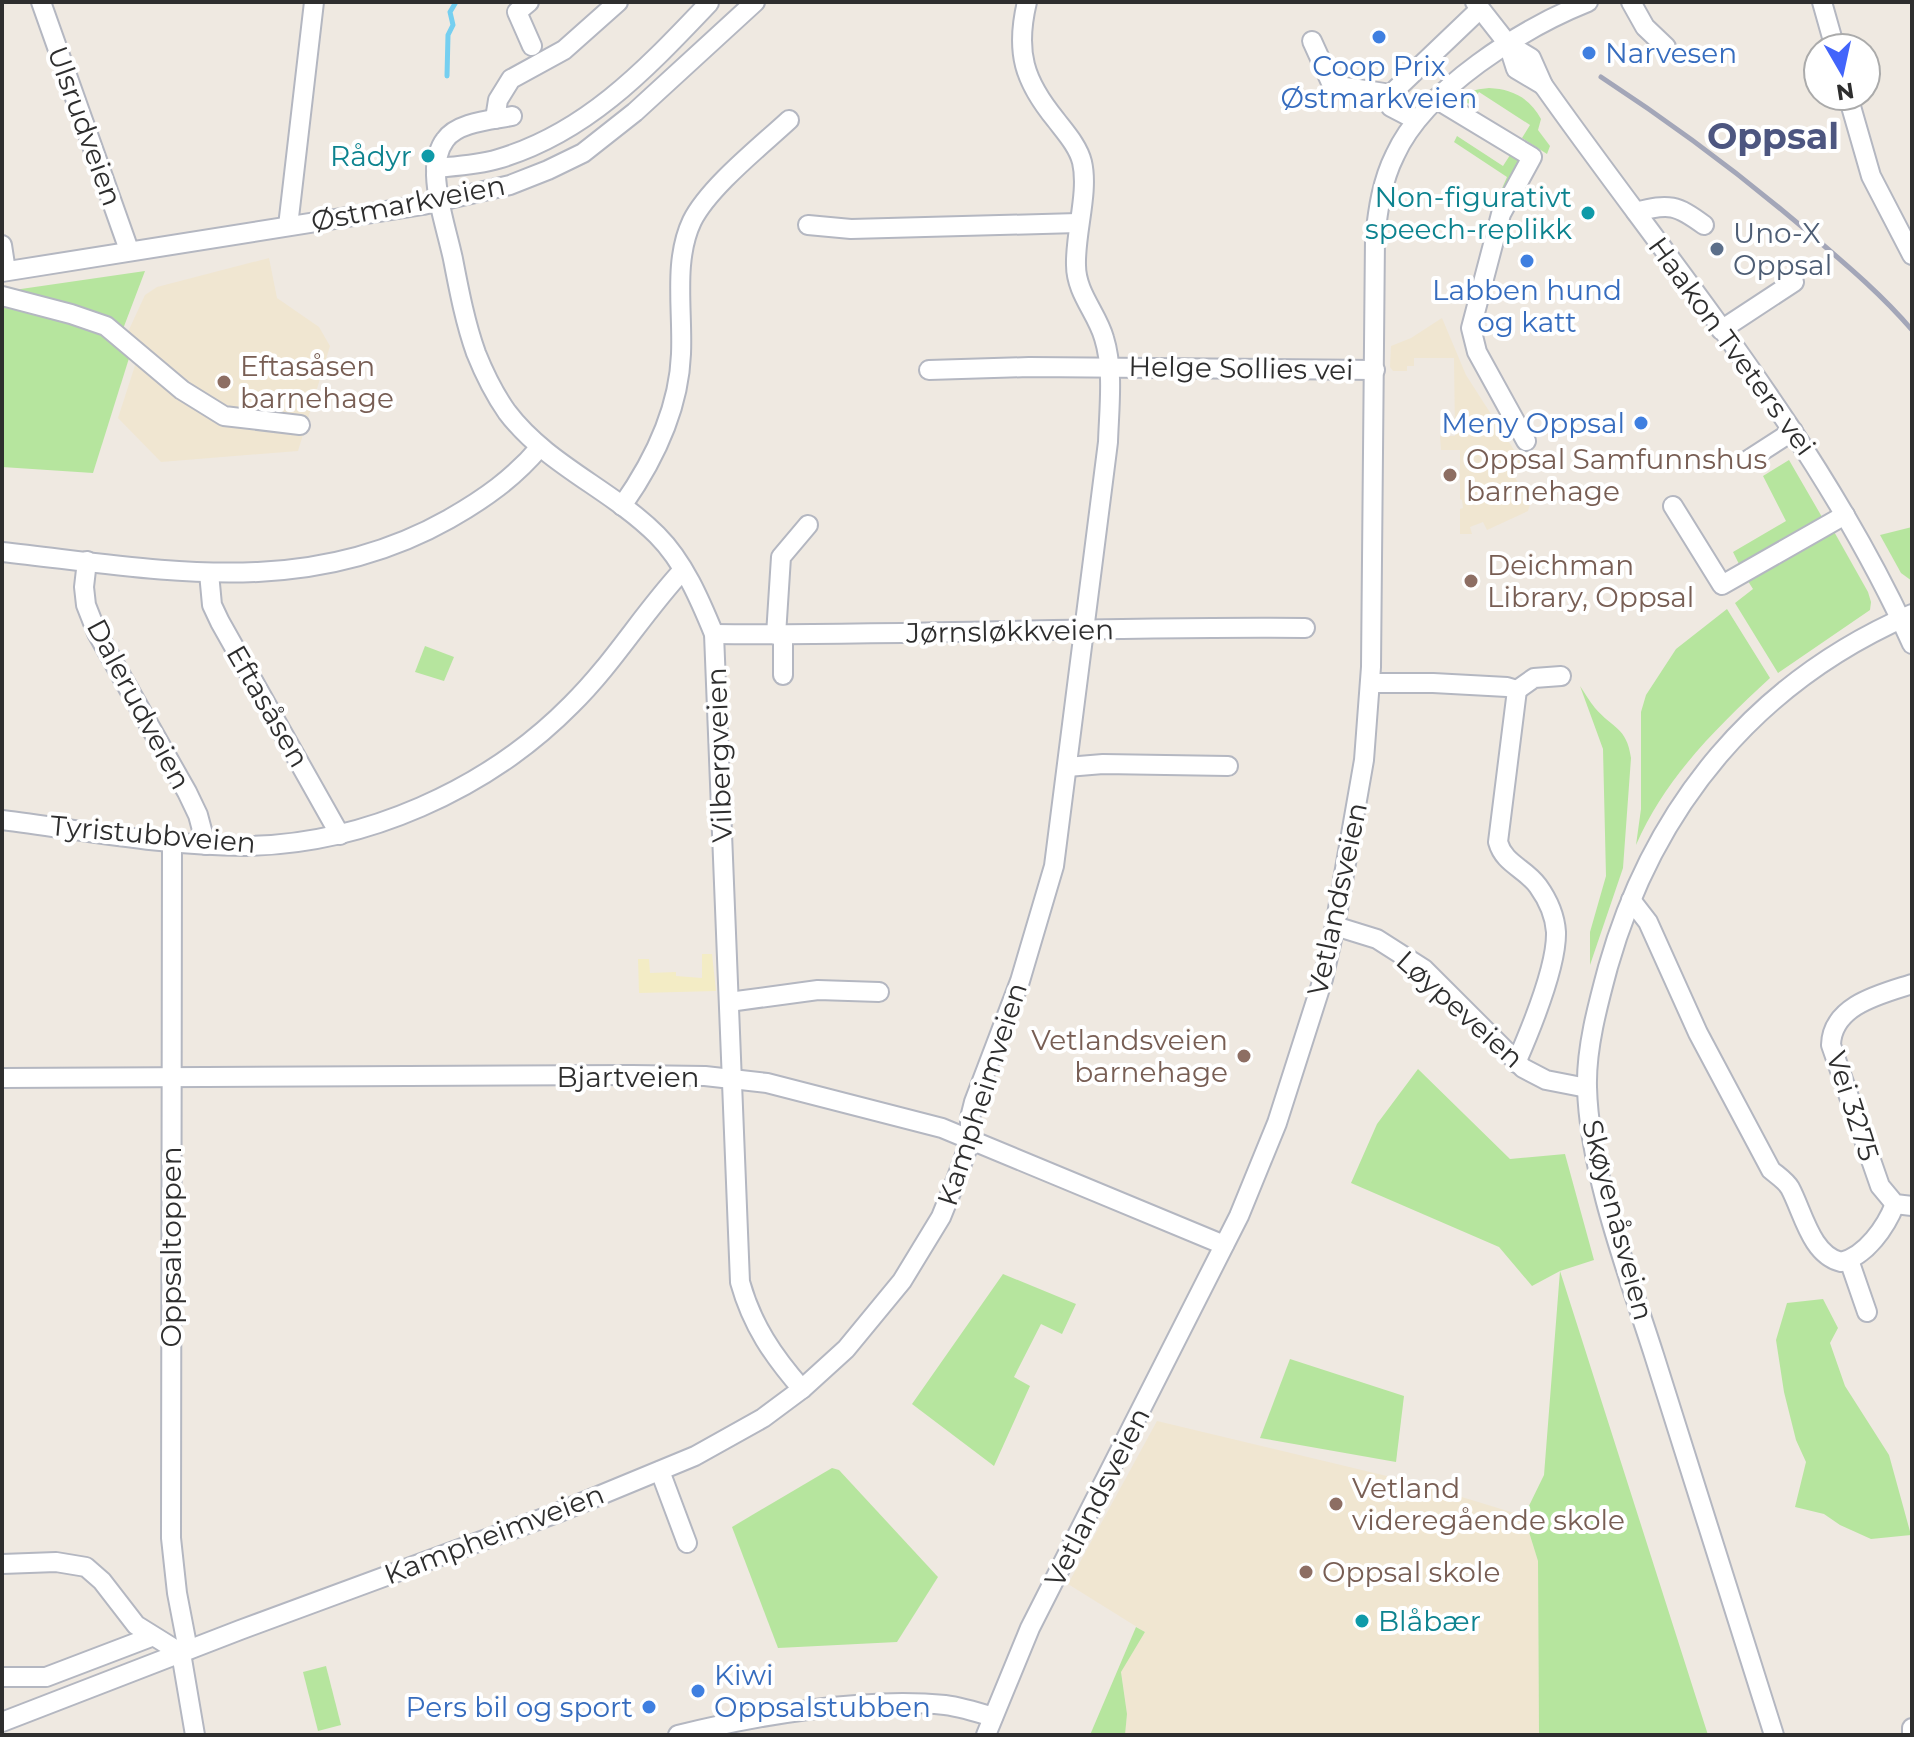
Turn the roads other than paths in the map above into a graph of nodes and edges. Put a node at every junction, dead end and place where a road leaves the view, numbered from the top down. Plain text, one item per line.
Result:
1 (41, 2) edge
2 (314, 2) edge
3 (529, 2) edge
4 (618, 2) edge
5 (755, 2) edge
6 (1027, 2) edge
7 (1588, 2) edge
8 (1631, 2) edge
9 (1822, 2) edge
10 (709, 3) edge
11 (1478, 5) edge
12 (597, 8) edge
13 (1830, 32) edge
14 (1312, 41) dead end
15 (1508, 44) junction
16 (532, 46) dead end
17 (1666, 47) dead end
18 (1391, 94) junction
19 (1436, 99) junction
20 (1853, 112) edge
21 (789, 120) dead end
22 (1416, 120) junction
23 (436, 168) junction
24 (439, 202) junction
25 (1636, 212) junction
26 (1078, 223) junction
27 (808, 225) dead end
28 (1704, 225) dead end
29 (288, 226) junction
30 (2, 245) edge
31 (129, 250) junction
32 (1912, 255) edge
33 (4, 272) edge
34 (1794, 282) dead end
35 (2, 296) edge
36 (1721, 330) junction
37 (1108, 367) junction
38 (929, 370) dead end
39 (1375, 370) junction
40 (300, 425) dead end
41 (1793, 431) junction
42 (1526, 441) dead end
43 (540, 447) junction
44 (1748, 460) dead end
45 (622, 506) junction
46 (1673, 506) dead end
47 (1845, 515) junction
48 (808, 525) dead end
49 (2, 552) edge
50 (87, 561) junction
51 (683, 570) junction
52 (209, 573) junction
53 (1906, 617) edge
54 (1305, 628) dead end
55 (1085, 629) junction
56 (714, 634) junction
57 (779, 635) junction
58 (1912, 644) edge
59 (783, 675) dead end
60 (1561, 676) dead end
61 (1370, 683) junction
62 (1517, 690) junction
63 (1228, 766) dead end
64 (1067, 767) junction
65 (2, 820) edge
66 (340, 835) junction
67 (172, 842) junction
68 (206, 845) junction
69 (1631, 900) junction
70 (1335, 926) junction
71 (1912, 984) edge
72 (879, 992) dead end
73 (729, 1002) junction
74 (1516, 1063) junction
75 (2, 1078) edge
76 (170, 1078) junction
77 (732, 1078) junction
78 (1587, 1088) junction
79 (970, 1141) junction
80 (1903, 1205) edge
81 (1224, 1245) junction
82 (1849, 1260) junction
83 (1867, 1312) dead end
84 (802, 1389) junction
85 (660, 1471) junction
86 (687, 1543) dead end
87 (2, 1564) edge
88 (151, 1637) junction
89 (184, 1652) junction
90 (2, 1677) edge
91 (2, 1722) edge
92 (989, 1726) edge
93 (1912, 1728) edge
94 (195, 1735) edge
95 (678, 1735) edge
96 (1774, 1735) edge
97 (1912, 1735) edge

1 - 31 street, Ulsrudveien
2 - 29 street
3 - 16 street
4 - 12 street
5 - 24 street, Østmarkveien
6 - 26 street, Kampheimveien
7 - 15 street, Vetlandsveien
8 - 17 street
9 - 13 street
10 - 23 street
11 - 15 street
11 - 18 street
12 - 23 street
14 - 18 street
15 - 19 street, Vetlandsveien
15 - 25 street, Haakon Tveters vei
18 - 22 street
19 - 22 street, Vetlandsveien
19 - 42 street
20 - 32 street
21 - 45 street
22 - 39 street, Vetlandsveien
23 - 24 street, Vilbergveien
24 - 29 street, Østmarkveien
24 - 43 street, Vilbergveien
25 - 28 street
25 - 36 street, Haakon Tveters vei
26 - 27 street
26 - 37 street, Kampheimveien
29 - 31 street, Østmarkveien
30 - 33 street
31 - 33 street, Østmarkveien
34 - 36 street
35 - 40 street
36 - 41 street, Haakon Tveters vei
37 - 38 street
37 - 39 street, Helge Sollies vei
37 - 55 street, Kampheimveien
39 - 61 street, Vetlandsveien
41 - 44 street
41 - 47 street, Haakon Tveters vei
43 - 45 street, Vilbergveien
43 - 52 street
45 - 51 street, Vilbergveien
46 - 47 street
47 - 53 street, Haakon Tveters vei
48 - 57 street
49 - 50 street
50 - 52 street
50 - 68 street, Dalerudveien
51 - 56 street, Vilbergveien
51 - 66 street, Tyristubbveien
52 - 66 street, Eftasåsen
53 - 58 street, Haakon Tveters vei
53 - 69 street, Skøyenåsveien
54 - 55 street, Jørnsløkkveien
55 - 57 street, Jørnsløkkveien
55 - 64 street, Kampheimveien
56 - 57 street, Jørnsløkkveien
56 - 73 street, Vilbergveien
57 - 59 street
60 - 62 street
61 - 62 street
61 - 70 street, Vetlandsveien
62 - 74 street
63 - 64 street
64 - 79 street, Kampheimveien
65 - 67 street, Tyristubbveien
66 - 68 street, Tyristubbveien
67 - 68 street, Tyristubbveien
67 - 76 street, Oppsaltoppen
69 - 78 street, Skøyenåsveien
69 - 82 street
70 - 74 street, Løypeveien
70 - 81 street, Vetlandsveien
71 - 80 street, Vei 3275
72 - 73 street
73 - 77 street, Vilbergveien
74 - 78 street, Løypeveien
75 - 76 street, Bjartveien
76 - 77 street, Bjartveien
76 - 89 street, Oppsaltoppen
77 - 79 street, Bjartveien
77 - 84 street, Vilbergveien
78 - 96 street, Skøyenåsveien
79 - 81 street, Bjartveien
79 - 84 street, Kampheimveien
80 - 82 street
81 - 92 street, Vetlandsveien
82 - 83 street
84 - 85 street, Kampheimveien
85 - 86 street
85 - 89 street, Kampheimveien
87 - 88 street
88 - 89 street
88 - 90 street
89 - 91 street, Kampheimveien
89 - 94 street, Oppsaltoppen
92 - 95 street
93 - 97 street

